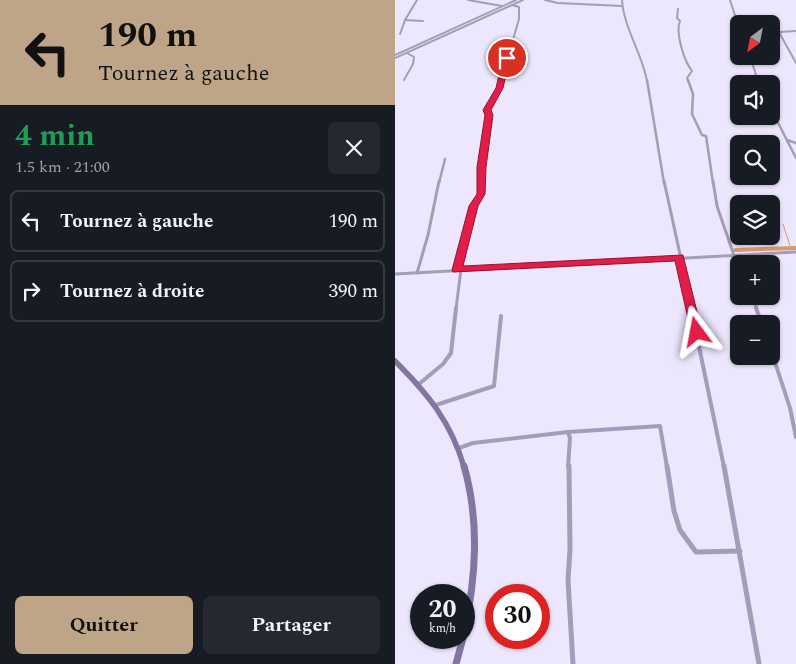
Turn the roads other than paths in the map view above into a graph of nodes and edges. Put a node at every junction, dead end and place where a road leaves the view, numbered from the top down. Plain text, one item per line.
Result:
1 (417, 0) edge
2 (468, 0) edge
3 (516, 0) edge
4 (523, 0) edge
5 (545, 0) edge
6 (623, 0) edge
7 (730, 0) edge
8 (512, 5) junction
9 (502, 6) junction
10 (623, 6) junction
11 (507, 8) junction
12 (678, 9) dead end
13 (734, 15) edge
14 (405, 20) junction
15 (423, 20) dead end
16 (796, 31) edge
17 (780, 32) edge
18 (400, 34) dead end
19 (780, 34) edge
20 (420, 44) junction
21 (425, 45) junction
22 (407, 53) junction
23 (395, 56) edge
24 (796, 63) edge
25 (404, 80) dead end
26 (779, 125) edge
27 (787, 140) junction
28 (796, 143) edge
29 (796, 158) edge
30 (445, 159) dead end
31 (796, 252) edge
32 (733, 254) junction
33 (680, 258) junction
34 (459, 269) junction
35 (417, 273) junction
36 (395, 274) edge
37 (501, 316) dead end
38 (395, 361) edge
39 (776, 365) edge
40 (419, 384) junction
41 (436, 405) junction
42 (569, 432) junction
43 (796, 437) edge
44 (459, 448) junction
45 (741, 551) junction
46 (472, 584) edge
47 (460, 649) edge
48 (456, 664) edge
49 (573, 664) edge
50 (759, 664) edge

1 - 14 street
2 - 9 street
3 - 9 street
4 - 8 street
5 - 10 street
6 - 10 street
7 - 13 street
8 - 11 street
8 - 34 street
9 - 11 street
9 - 20 street
10 - 33 street
11 - 21 street
12 - 32 street
14 - 15 street
14 - 18 street
16 - 17 street
19 - 24 street
20 - 21 street
20 - 23 street
21 - 22 street
22 - 23 street
22 - 25 street
26 - 27 street
27 - 28 street
27 - 29 street
30 - 35 street
31 - 32 street
32 - 33 street
33 - 34 street
33 - 45 street
34 - 35 street
34 - 40 street
35 - 36 street
37 - 41 street
38 - 40 street
39 - 43 street
40 - 41 street
41 - 44 street
42 - 44 street
42 - 45 street
42 - 49 street
44 - 46 street
45 - 50 street
47 - 48 street

